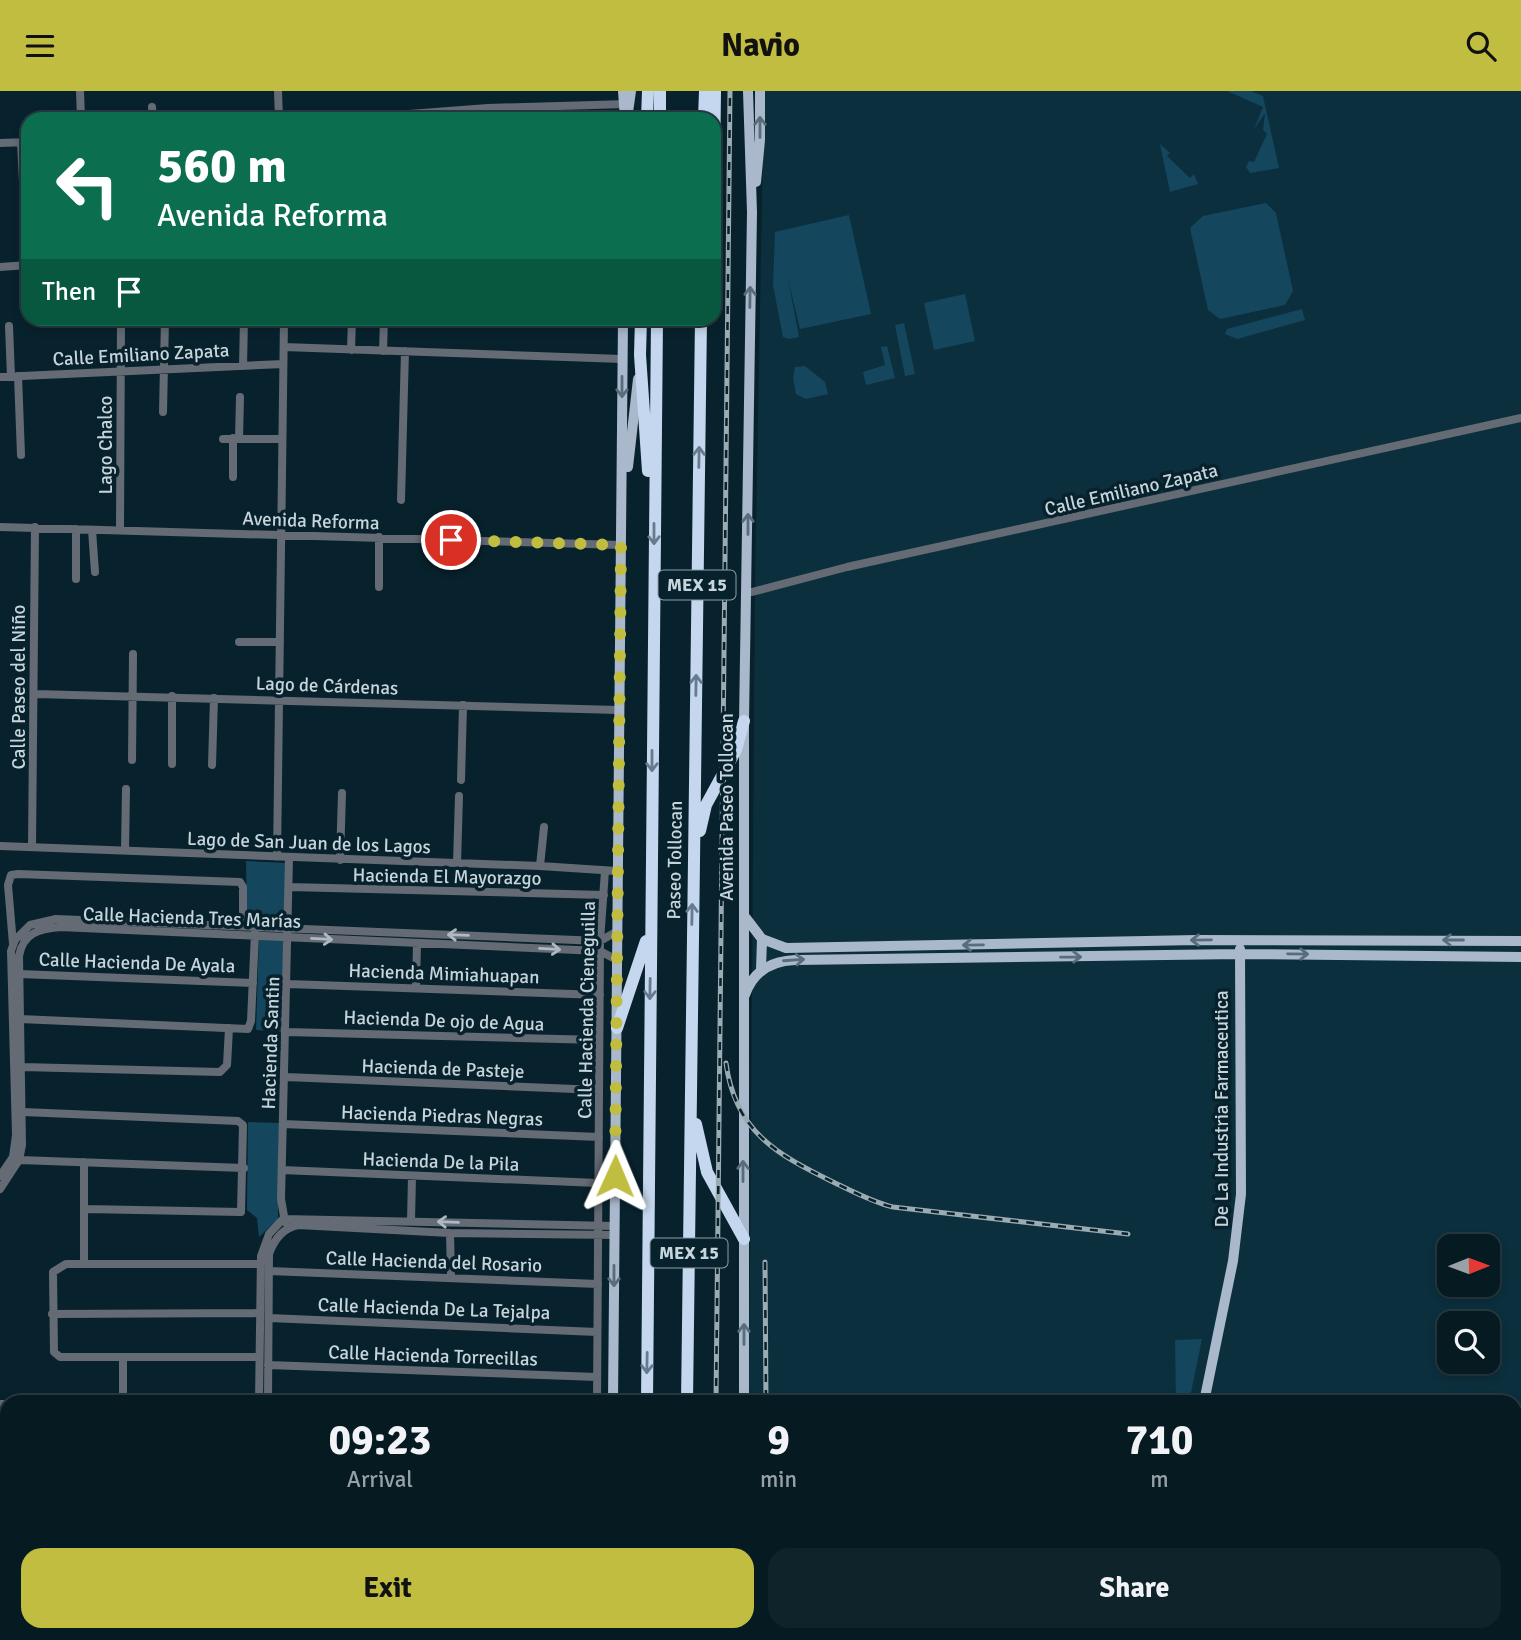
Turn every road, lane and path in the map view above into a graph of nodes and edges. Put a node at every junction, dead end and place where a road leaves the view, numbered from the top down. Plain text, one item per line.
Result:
1 (80, 91) edge
2 (278, 91) edge
3 (623, 91) edge
4 (632, 91) edge
5 (648, 91) edge
6 (660, 91) edge
7 (748, 91) edge
8 (760, 91) edge
9 (711, 94) edge
10 (627, 104) junction
11 (152, 107) dead end
12 (81, 112) edge
13 (152, 112) edge
14 (279, 112) edge
15 (435, 112) edge
16 (626, 112) edge
17 (647, 112) edge
18 (660, 112) edge
19 (706, 112) edge
20 (712, 112) edge
21 (21, 142) edge
22 (0, 143) edge
23 (752, 212) junction
24 (21, 266) edge
25 (0, 267) edge
26 (9, 326) dead end
27 (121, 326) edge
28 (165, 326) edge
29 (244, 326) edge
30 (284, 326) edge
31 (352, 326) edge
32 (384, 326) edge
33 (623, 326) edge
34 (641, 326) edge
35 (657, 326) edge
36 (701, 326) edge
37 (284, 347) junction
38 (351, 350) junction
39 (383, 351) junction
40 (405, 351) junction
41 (640, 355) junction
42 (622, 359) junction
43 (283, 364) junction
44 (243, 366) junction
45 (164, 368) junction
46 (121, 370) junction
47 (14, 376) junction
48 (0, 377) edge
49 (240, 397) dead end
50 (163, 412) dead end
51 (1521, 418) edge
52 (236, 438) junction
53 (223, 439) dead end
54 (282, 439) junction
55 (22, 454) dead end
56 (233, 477) dead end
57 (654, 487) junction
58 (622, 494) junction
59 (401, 500) dead end
60 (0, 527) edge
61 (34, 527) junction
62 (76, 529) junction
63 (92, 530) junction
64 (120, 530) junction
65 (282, 535) junction
66 (379, 537) junction
67 (621, 545) junction
68 (94, 572) dead end
69 (76, 579) dead end
70 (379, 587) dead end
71 (748, 593) junction
72 (239, 642) dead end
73 (280, 642) junction
74 (133, 653) dead end
75 (35, 694) junction
76 (133, 695) junction
77 (172, 696) junction
78 (214, 698) junction
79 (279, 699) junction
80 (463, 705) junction
81 (618, 711) junction
82 (744, 721) junction
83 (132, 760) dead end
84 (172, 764) dead end
85 (212, 765) dead end
86 (461, 780) dead end
87 (126, 789) dead end
88 (342, 793) dead end
89 (459, 796) dead end
90 (544, 827) dead end
91 (0, 846) edge
92 (32, 846) junction
93 (125, 850) junction
94 (693, 851) junction
95 (277, 857) junction
96 (289, 858) junction
97 (340, 860) junction
98 (457, 863) junction
99 (540, 866) junction
100 (605, 871) junction
101 (617, 871) junction
102 (289, 887) junction
103 (604, 895) junction
104 (743, 908) junction
105 (651, 917) junction
106 (243, 926) junction
107 (255, 931) junction
108 (370, 931) junction
109 (289, 932) junction
110 (616, 932) junction
111 (486, 936) junction
112 (762, 939) junction
113 (1240, 939) junction
114 (600, 940) junction
115 (370, 941) junction
116 (1521, 941) edge
117 (417, 943) junction
118 (13, 944) junction
119 (1033, 944) junction
120 (485, 946) junction
121 (600, 951) junction
122 (852, 952) junction
123 (911, 952) junction
124 (1240, 954) junction
125 (1031, 957) junction
126 (1521, 957) edge
127 (615, 959) junction
128 (761, 970) junction
129 (19, 974) junction
130 (253, 983) junction
131 (288, 984) junction
132 (416, 987) junction
133 (15, 994) junction
134 (600, 995) junction
135 (744, 998) junction
136 (20, 1019) junction
137 (229, 1028) junction
138 (617, 1028) junction
139 (287, 1032) junction
140 (599, 1040) junction
141 (22, 1067) junction
142 (286, 1077) junction
143 (18, 1088) junction
144 (599, 1090) junction
145 (690, 1104) junction
146 (23, 1112) junction
147 (283, 1124) junction
148 (599, 1137) junction
149 (19, 1160) junction
150 (85, 1162) junction
151 (244, 1168) junction
152 (282, 1170) junction
153 (0, 1176) edge
154 (412, 1176) junction
155 (598, 1184) junction
156 (0, 1189) edge
157 (85, 1209) junction
158 (283, 1219) junction
159 (411, 1221) junction
160 (373, 1224) junction
161 (288, 1227) junction
162 (505, 1229) junction
163 (614, 1230) junction
164 (598, 1231) junction
165 (450, 1233) junction
166 (744, 1239) junction
167 (84, 1263) junction
168 (260, 1264) junction
169 (269, 1271) junction
170 (451, 1276) junction
171 (598, 1284) junction
172 (260, 1313) junction
173 (52, 1314) junction
174 (269, 1318) junction
175 (597, 1332) junction
176 (264, 1333) junction
177 (259, 1357) junction
178 (123, 1359) junction
179 (268, 1365) junction
180 (597, 1377) junction
181 (123, 1395) edge
182 (259, 1395) edge
183 (268, 1395) edge
184 (597, 1395) edge
185 (613, 1395) edge
186 (647, 1395) edge
187 (687, 1395) edge
188 (744, 1395) edge
189 (1205, 1395) edge

1 - 12 street
2 - 14 street
3 - 10 main road
4 - 10 main road
5 - 17 highway
6 - 18 highway
7 - 23 main road, Avenida Paseo Tollocan
23 -> 8 main road, Avenida Paseo Tollocan
9 - 19 highway
9 - 20 highway
10 - 15 street
10 - 16 main road
11 - 13 street
21 - 22 street
71 -> 23 main road, Avenida Paseo Tollocan
24 - 25 street
26 - 47 street
27 - 46 street, Lago Chalco
28 - 45 street
29 - 44 street
30 - 37 street
31 - 38 street
32 - 39 street
33 - 42 main road
34 - 41 highway
35 - 57 highway, Paseo Tollocan / MEX 15
94 -> 36 highway, Paseo Tollocan / MEX 15
37 - 38 street
37 - 43 street
38 - 39 street
39 - 40 street
40 - 42 street
40 - 59 street
41 - 57 highway
41 - 58 main road
42 -> 58 main road
43 - 44 street, Calle Emiliano Zapata
43 - 54 street
44 - 45 street, Calle Emiliano Zapata
45 - 46 street, Calle Emiliano Zapata
45 - 50 street
46 - 47 street, Calle Emiliano Zapata
46 - 64 street, Lago Chalco
47 - 48 street, Calle Emiliano Zapata
47 - 55 street
49 - 52 street
51 - 71 street, Calle Emiliano Zapata
52 - 53 street
52 - 54 street
52 - 56 street
54 - 65 street
57 -> 105 highway, Paseo Tollocan / MEX 15
58 - 67 main road
60 - 61 street, Avenida Reforma
61 - 62 street, Avenida Reforma
61 - 75 street, Calle Paseo del Niño
62 - 63 street, Avenida Reforma
62 - 69 street
63 - 64 street, Avenida Reforma
63 - 68 street
64 - 65 street, Avenida Reforma
65 - 66 street, Avenida Reforma
65 - 73 street
66 - 67 street, Avenida Reforma
66 - 70 street
67 - 81 main road
71 - 82 main road, Avenida Paseo Tollocan
72 - 73 street
73 - 79 street
74 - 76 street
75 - 76 street, Lago de Cárdenas
75 - 92 street, Calle Paseo del Niño
76 - 77 street, Lago de Cárdenas
76 - 83 street
77 - 78 street, Lago de Cárdenas
77 - 84 street
78 - 79 street, Lago de Cárdenas
78 - 85 street
79 - 80 street, Lago de Cárdenas
79 - 95 street
80 - 81 street, Lago de Cárdenas
80 - 86 street
81 - 101 main road
82 - 94 highway
82 - 104 main road, Avenida Paseo Tollocan
87 - 93 street
88 - 97 street
89 - 98 street
90 - 99 street
91 - 92 street, Lago de San Juan de los Lagos
92 - 93 street, Lago de San Juan de los Lagos
93 - 95 street, Lago de San Juan de los Lagos
145 -> 94 highway, Paseo Tollocan / MEX 15
95 - 96 street, Lago de San Juan de los Lagos
96 - 97 street, Lago de San Juan de los Lagos
96 - 102 street, Hacienda Santin
97 - 98 street, Lago de San Juan de los Lagos
98 - 99 street, Lago de San Juan de los Lagos
99 - 100 street, Lago de San Juan de los Lagos
100 - 101 street, Lago de San Juan de los Lagos
100 - 103 street, Calle Hacienda Cieneguilla
101 - 110 main road
102 - 103 street, Hacienda El Mayorazgo
102 - 109 street, Hacienda Santin
103 - 114 street, Calle Hacienda Cieneguilla
104 - 112 main road
104 - 135 main road, Avenida Paseo Tollocan
105 - 138 highway
105 -> 186 highway, Paseo Tollocan / MEX 15
106 - 107 street, Calle Hacienda Tres Marías
106 - 118 street, Calle Hacienda Tres Marías
106 - 118 street
107 - 109 street, Calle Hacienda Tres Marías
107 - 129 street, Calle Hacienda Tres Marías
107 - 130 street
108 - 109 street, Calle Hacienda Tres Marías
111 -> 108 street, Calle Hacienda Tres Marías
108 - 115 street
109 -> 115 street, Calle Hacienda Tres Marías
109 - 131 street, Hacienda Santin
110 - 114 street, Calle Hacienda Tres Marías
110 - 127 main road
111 - 114 street, Calle Hacienda Tres Marías
111 - 120 street
112 - 122 main road
112 - 128 main road
116 -> 113 main road
113 -> 119 main road
113 - 124 main road, De La Industria Farmaceutica
114 - 121 street, Calle Hacienda Cieneguilla
115 - 117 street, Calle Hacienda Tres Marías
117 - 120 street, Calle Hacienda Tres Marías
117 - 132 street
118 - 133 street, Calle Hacienda Tres Marías
119 -> 123 main road
119 - 125 street
120 -> 121 street, Calle Hacienda Tres Marías
121 - 127 street, Calle Hacienda Tres Marías
121 - 134 street, Calle Hacienda Cieneguilla
122 - 123 main road
128 -> 122 main road
123 - 125 main road
125 -> 124 main road
124 -> 126 main road
124 - 189 main road, De La Industria Farmaceutica
127 - 138 main road
128 - 135 main road
129 - 130 street, Calle Hacienda De Ayala
129 - 133 street, Calle Hacienda Tres Marías
130 - 137 street
131 - 132 street, Hacienda Mimiahuapan
131 - 139 street, Hacienda Santin
132 - 134 street, Hacienda Mimiahuapan
133 - 136 street, Calle Hacienda Tres Marías
133 - 143 street, Calle Hacienda Tres Marías
134 - 140 street, Calle Hacienda Cieneguilla
166 -> 135 main road, Avenida Paseo Tollocan
136 - 137 street
136 - 141 street, Calle Hacienda Tres Marías
137 - 141 street
138 - 163 main road
139 - 140 street, Hacienda De ojo de Agua
139 - 142 street, Hacienda Santin
140 - 144 street, Calle Hacienda Cieneguilla
141 - 143 street, Calle Hacienda Tres Marías
142 - 144 street, Hacienda de Pasteje
142 - 147 street, Hacienda Santin
143 - 146 street, Calle Hacienda Tres Marías
143 - 153 street, Calle Hacienda Tres Marías
144 - 148 street, Calle Hacienda Cieneguilla
145 - 166 highway
145 - 187 highway, Paseo Tollocan / MEX 15
146 - 149 street, Calle Hacienda Tres Marías
146 - 151 street
147 - 148 street, Hacienda Piedras Negras
147 - 152 street, Hacienda Santin
148 - 155 street, Calle Hacienda Cieneguilla
149 - 150 street
149 - 156 street, Calle Hacienda Tres Marías
150 - 151 street
150 - 157 street
151 - 157 street
152 - 154 street, Hacienda De la Pila
152 - 158 street, Hacienda Santin
154 - 155 street, Hacienda De la Pila
154 - 159 street
155 - 164 street, Calle Hacienda Cieneguilla
157 - 167 street
158 - 160 street
158 - 161 street
158 - 168 street
159 - 160 street
162 -> 159 street
160 - 161 street
160 - 165 street
161 - 169 street
162 - 164 street
162 - 165 street
163 - 164 street
163 -> 185 main road
164 - 171 street, Calle Hacienda Cieneguilla
165 - 170 street
188 -> 166 main road, Avenida Paseo Tollocan
167 - 168 street
167 - 173 street
168 - 172 street
169 - 170 street, Calle Hacienda del Rosario
169 - 174 street
170 - 171 street, Calle Hacienda del Rosario
171 - 175 street, Calle Hacienda Cieneguilla
172 - 173 street
172 - 176 street
173 - 178 street
174 - 175 street, Calle Hacienda De La Tejalpa
174 - 176 street
175 - 180 street, Calle Hacienda Cieneguilla
176 - 177 street
176 - 179 street
177 - 178 street
177 - 182 street
178 - 181 street
179 - 180 street, Calle Hacienda Torrecillas
179 - 183 street
180 - 184 street, Calle Hacienda Cieneguilla

